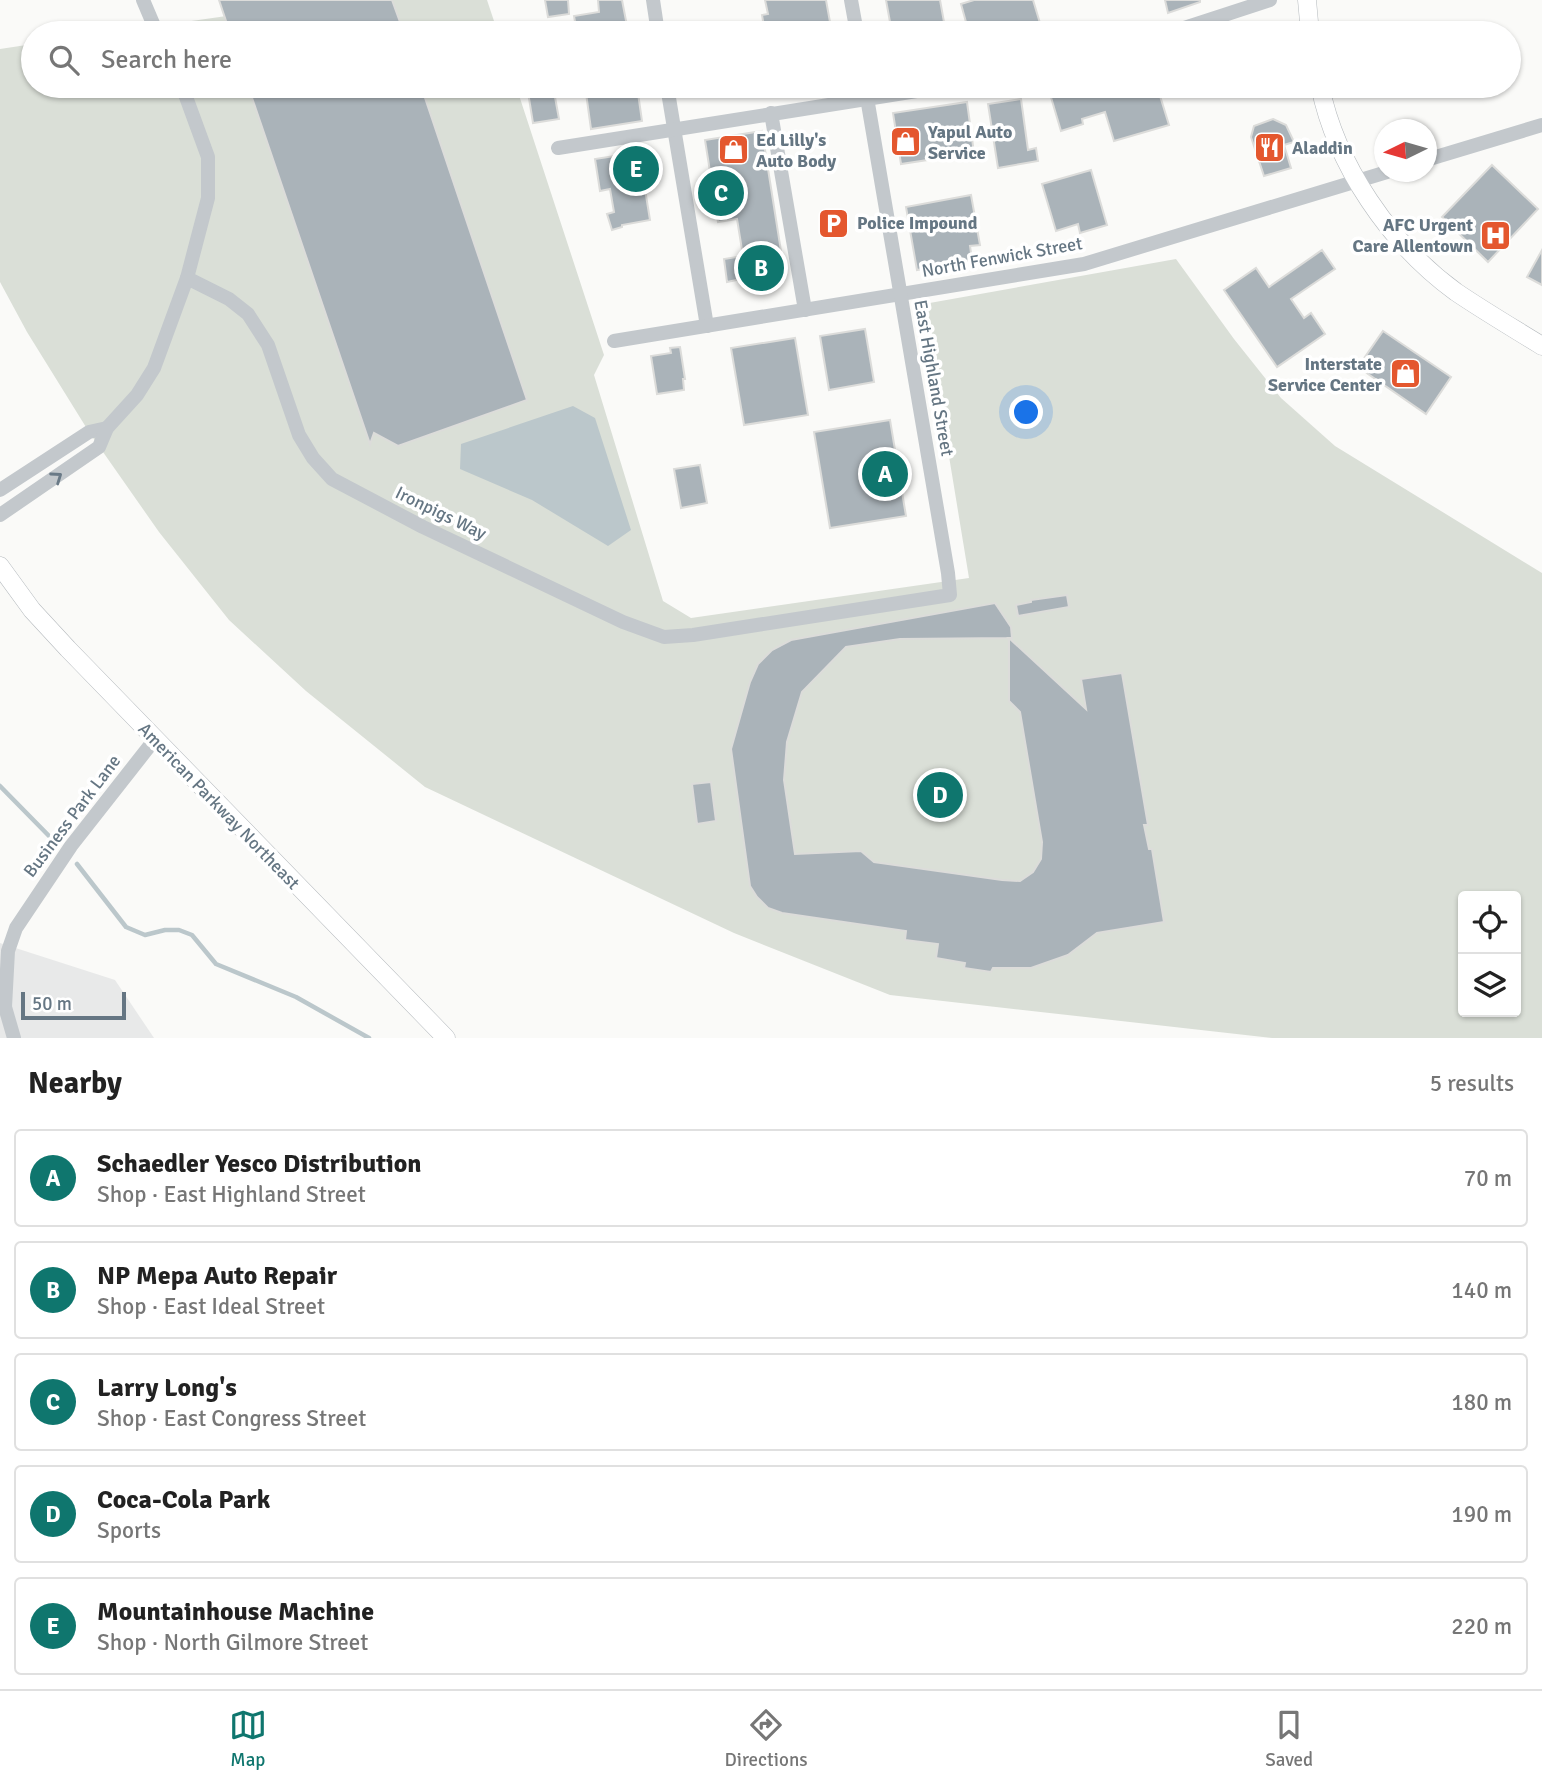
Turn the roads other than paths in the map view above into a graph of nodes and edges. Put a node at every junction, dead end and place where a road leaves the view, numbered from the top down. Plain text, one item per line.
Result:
1 (143, 0) edge
2 (653, 0) edge
3 (851, 0) edge
4 (1270, 0) edge
5 (1307, 0) edge
6 (152, 21) edge
7 (656, 21) edge
8 (855, 21) edge
9 (1206, 21) edge
10 (1309, 21) edge
11 (186, 98) edge
12 (669, 98) edge
13 (839, 98) edge
14 (867, 98) edge
15 (1324, 98) edge
16 (771, 113) junction
17 (1542, 125) edge
18 (674, 129) junction
19 (558, 148) dead end
20 (1437, 157) edge
21 (1374, 176) edge
22 (1357, 181) junction
23 (187, 278) junction
24 (900, 294) junction
25 (805, 310) junction
26 (707, 326) junction
27 (614, 341) dead end
28 (1542, 346) edge
29 (107, 428) junction
30 (0, 490) edge
31 (0, 515) edge
32 (0, 566) edge
33 (950, 595) joint
34 (155, 739) junction
35 (14, 1038) edge
36 (446, 1038) edge

1 - 6 street
2 - 7 street
3 - 8 street
4 - 9 street
5 - 10 main road
11 - 23 street
12 - 18 street
13 - 16 street
14 - 24 street, East Highland Street
15 - 22 main road
16 - 18 street
16 - 25 street
17 - 20 street
18 - 19 street
18 - 26 street
21 - 22 street, North Fenwick Street
22 - 24 street, North Fenwick Street
22 - 28 main road
23 - 29 street
23 - 33 street, Ironpigs Way
24 - 25 street, North Fenwick Street
24 - 33 street, East Highland Street
25 - 26 street, North Fenwick Street
26 - 27 street, North Fenwick Street
29 - 30 street
31 -> 29 street
32 - 34 main road, American Parkway Northeast
34 - 35 street, Business Park Lane
34 - 36 main road, American Parkway Northeast

